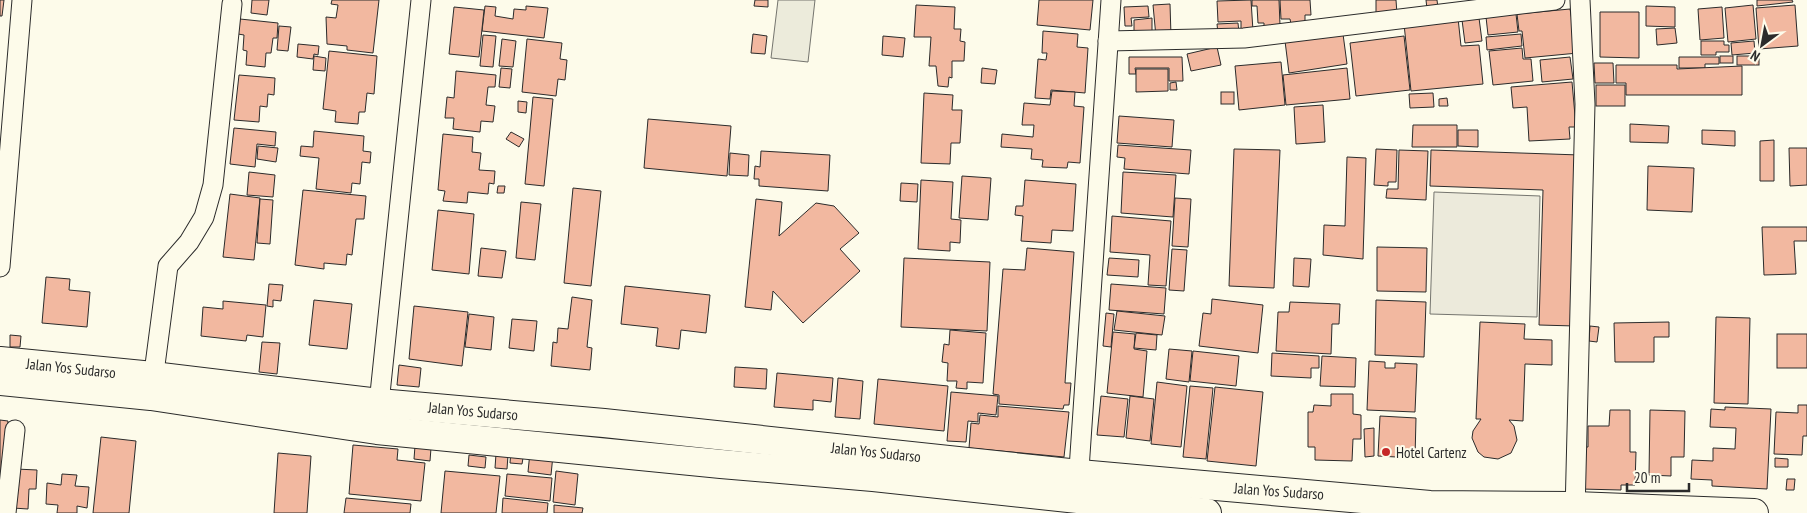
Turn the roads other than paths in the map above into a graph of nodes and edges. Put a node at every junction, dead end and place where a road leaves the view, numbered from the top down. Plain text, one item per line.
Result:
1 (22, 0) edge
2 (421, 0) edge
3 (1111, 0) edge
4 (1555, 0) edge
5 (1580, 0) edge
6 (232, 4) dead end
7 (1108, 41) junction
8 (0, 267) edge
9 (0, 361) edge
10 (0, 381) edge
11 (152, 386) junction
12 (379, 403) junction
13 (15, 430) dead end
14 (377, 430) junction
15 (722, 435) junction
16 (813, 445) junction
17 (721, 464) junction
18 (874, 464) junction
19 (938, 471) junction
20 (810, 472) junction
21 (1079, 474) junction
22 (1076, 500) junction
23 (1575, 509) edge
24 (6, 513) edge
25 (1207, 513) edge
26 (1754, 513) edge

1 - 8 street
2 - 12 street
3 - 7 street
4 - 7 street
5 - 23 street
6 - 11 street
7 - 21 street
9 - 11 highway, Jalan Yos Sudarso
10 - 11 highway, Jalan Yos Sudarso
11 - 12 highway, Jalan Yos Sudarso
11 - 14 highway, Jalan Yos Sudarso
12 - 14 street
12 - 15 highway, Jalan Yos Sudarso
13 - 24 street
14 - 17 highway, Jalan Yos Sudarso
15 - 16 highway, Jalan Yos Sudarso
15 - 17 highway
16 - 18 highway, Jalan Yos Sudarso
16 - 20 highway
17 - 20 highway, Jalan Yos Sudarso
18 - 19 highway, Jalan Yos Sudarso
18 - 20 highway, Jalan Yos Sudarso
19 - 21 highway, Jalan Yos Sudarso
19 - 22 highway, Jalan Yos Sudarso
21 - 22 street
21 - 23 highway, Jalan Yos Sudarso
22 - 25 highway, Jalan Yos Sudarso
23 - 26 highway, Jalan Yos Sudarso

